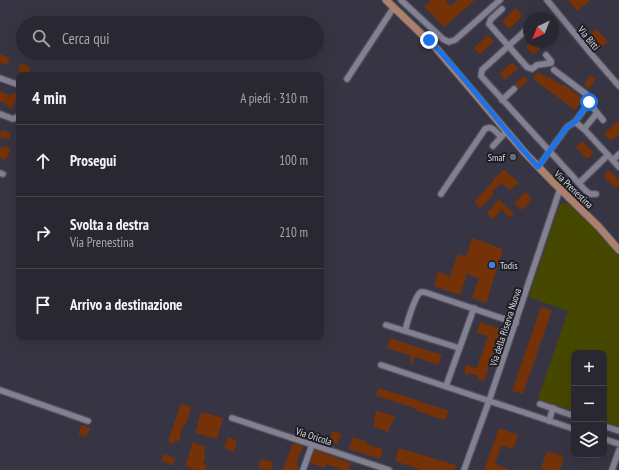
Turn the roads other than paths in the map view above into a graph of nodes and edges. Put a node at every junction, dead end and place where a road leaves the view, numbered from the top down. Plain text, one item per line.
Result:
1 (386, 0) edge
2 (401, 0) edge
3 (500, 0) edge
4 (547, 0) edge
5 (394, 7) junction
6 (502, 9) dead end
7 (523, 33) edge
8 (508, 46) junction
9 (546, 55) dead end
10 (554, 70) dead end
11 (0, 78) edge
12 (347, 79) dead end
13 (16, 84) edge
14 (619, 86) edge
15 (514, 89) dead end
16 (502, 100) junction
17 (0, 114) edge
18 (16, 118) edge
19 (604, 120) dead end
20 (575, 122) junction
21 (584, 129) junction
22 (504, 134) junction
23 (493, 146) dead end
24 (550, 151) junction
25 (619, 154) edge
26 (608, 155) junction
27 (613, 160) junction
28 (538, 167) junction
29 (619, 167) edge
30 (579, 183) junction
31 (560, 189) junction
32 (441, 194) dead end
33 (596, 194) dead end
34 (619, 250) edge
35 (474, 308) junction
36 (516, 323) junction
37 (386, 325) dead end
38 (405, 331) junction
39 (459, 348) junction
40 (381, 365) dead end
41 (446, 386) junction
42 (0, 390) edge
43 (490, 400) junction
44 (540, 404) dead end
45 (553, 408) junction
46 (571, 415) edge
47 (232, 418) dead end
48 (88, 421) dead end
49 (549, 421) junction
50 (607, 427) edge
51 (571, 428) edge
52 (619, 431) edge
53 (607, 440) edge
54 (619, 444) edge
55 (312, 445) junction
56 (619, 450) edge
57 (303, 470) edge
58 (389, 470) edge
59 (464, 470) edge
60 (612, 470) edge

1 - 5 main road, Via Prenestina
2 - 3 street
4 - 14 street, Via Bitti
5 - 12 street
5 - 22 main road, Via Prenestina
6 - 8 street
7 - 8 street
8 - 9 street
8 - 16 street
10 - 20 street
11 - 13 street
15 - 16 street
16 - 24 street
17 - 18 street
19 - 21 street
20 - 21 street
20 - 24 street
21 - 26 street
22 - 23 street
22 - 28 main road, Via Prenestina
22 - 32 street
24 - 28 street
24 - 30 street
25 - 27 street
26 - 27 street
26 - 30 street
27 - 29 street
28 - 31 main road, Via Prenestina
30 - 33 street
31 - 34 main road, Via Prenestina
31 - 36 street, Via della Riserva Nuova
35 - 36 street
35 - 38 street
35 - 39 street
36 - 43 street, Via della Riserva Nuova
37 - 38 street
38 - 39 street
39 - 41 street
40 - 41 street
41 - 43 street
42 - 48 street
43 - 49 street
43 - 59 street, Via della Riserva Nuova
44 - 45 street
45 - 46 street
45 - 49 street
47 - 55 street, Via Oricola
49 - 51 street
50 - 52 street
53 - 54 street
55 - 57 street
55 - 58 street, Via Oricola
56 - 60 street

